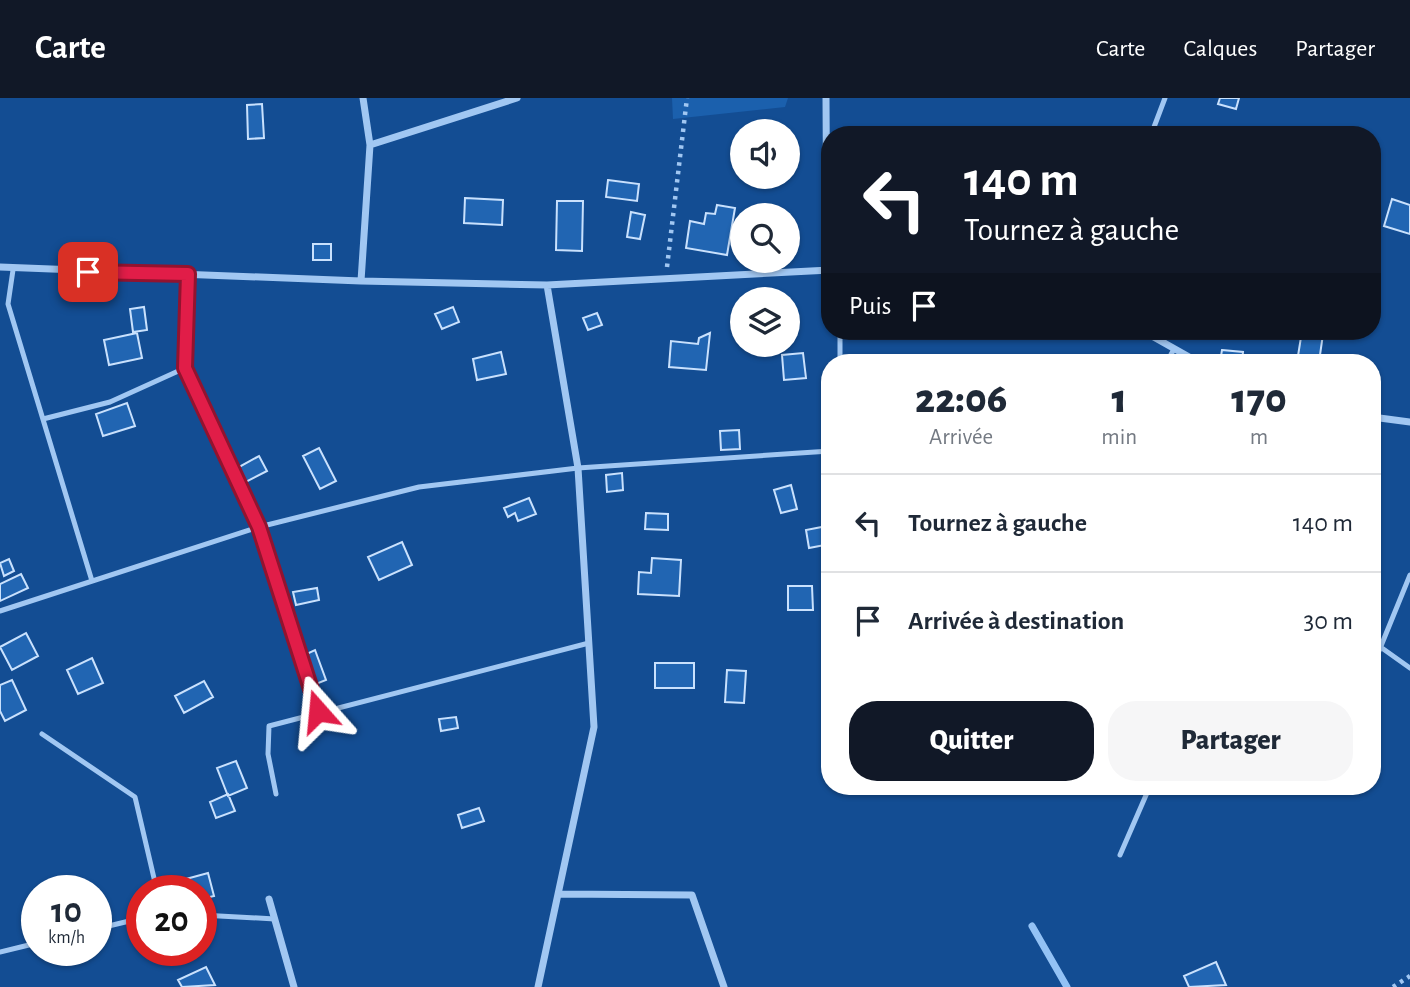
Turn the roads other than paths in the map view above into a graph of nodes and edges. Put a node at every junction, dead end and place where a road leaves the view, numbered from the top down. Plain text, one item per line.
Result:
1 (363, 98) edge
2 (517, 98) edge
3 (826, 98) edge
4 (1165, 98) edge
5 (826, 126) edge
6 (1154, 126) edge
7 (370, 145) junction
8 (0, 267) edge
9 (13, 270) junction
10 (821, 270) edge
11 (188, 274) junction
12 (361, 281) junction
13 (547, 285) junction
14 (1158, 340) edge
15 (1174, 349) junction
16 (1171, 354) edge
17 (1183, 354) edge
18 (185, 368) junction
19 (1381, 418) edge
20 (43, 419) junction
21 (1410, 422) edge
22 (821, 452) edge
23 (578, 468) junction
24 (259, 527) junction
25 (1410, 575) edge
26 (92, 581) junction
27 (0, 611) edge
28 (589, 643) junction
29 (1381, 646) joint
30 (1410, 668) edge
31 (318, 711) junction
32 (42, 734) dead end
33 (276, 794) dead end
34 (1146, 795) edge
35 (1119, 855) dead end
36 (153, 875) edge
37 (558, 894) junction
38 (269, 899) dead end
39 (217, 916) edge
40 (275, 919) junction
41 (21, 947) edge
42 (0, 952) edge
43 (294, 987) edge
44 (538, 987) edge
45 (724, 987) edge

1 - 7 street
2 - 7 street
3 - 5 street
4 - 6 lane
7 - 12 street
8 - 9 street
9 - 11 street
9 - 20 lane
10 - 13 street
11 - 12 street
11 - 18 lane
12 - 13 street
13 - 23 street
14 - 15 street
15 - 16 lane
15 - 17 street
18 - 20 lane
18 - 24 lane
19 - 21 street
20 - 26 lane
22 - 23 lane
23 - 24 lane
23 - 28 street
24 - 26 lane
24 - 31 lane
25 - 29 lane
26 - 27 lane
28 - 31 lane
28 - 37 street
29 - 30 lane
31 - 33 lane
32 - 36 lane
34 - 35 lane
37 - 44 street
37 - 45 street
38 - 40 street
39 - 40 lane
40 - 43 street
41 - 42 lane

